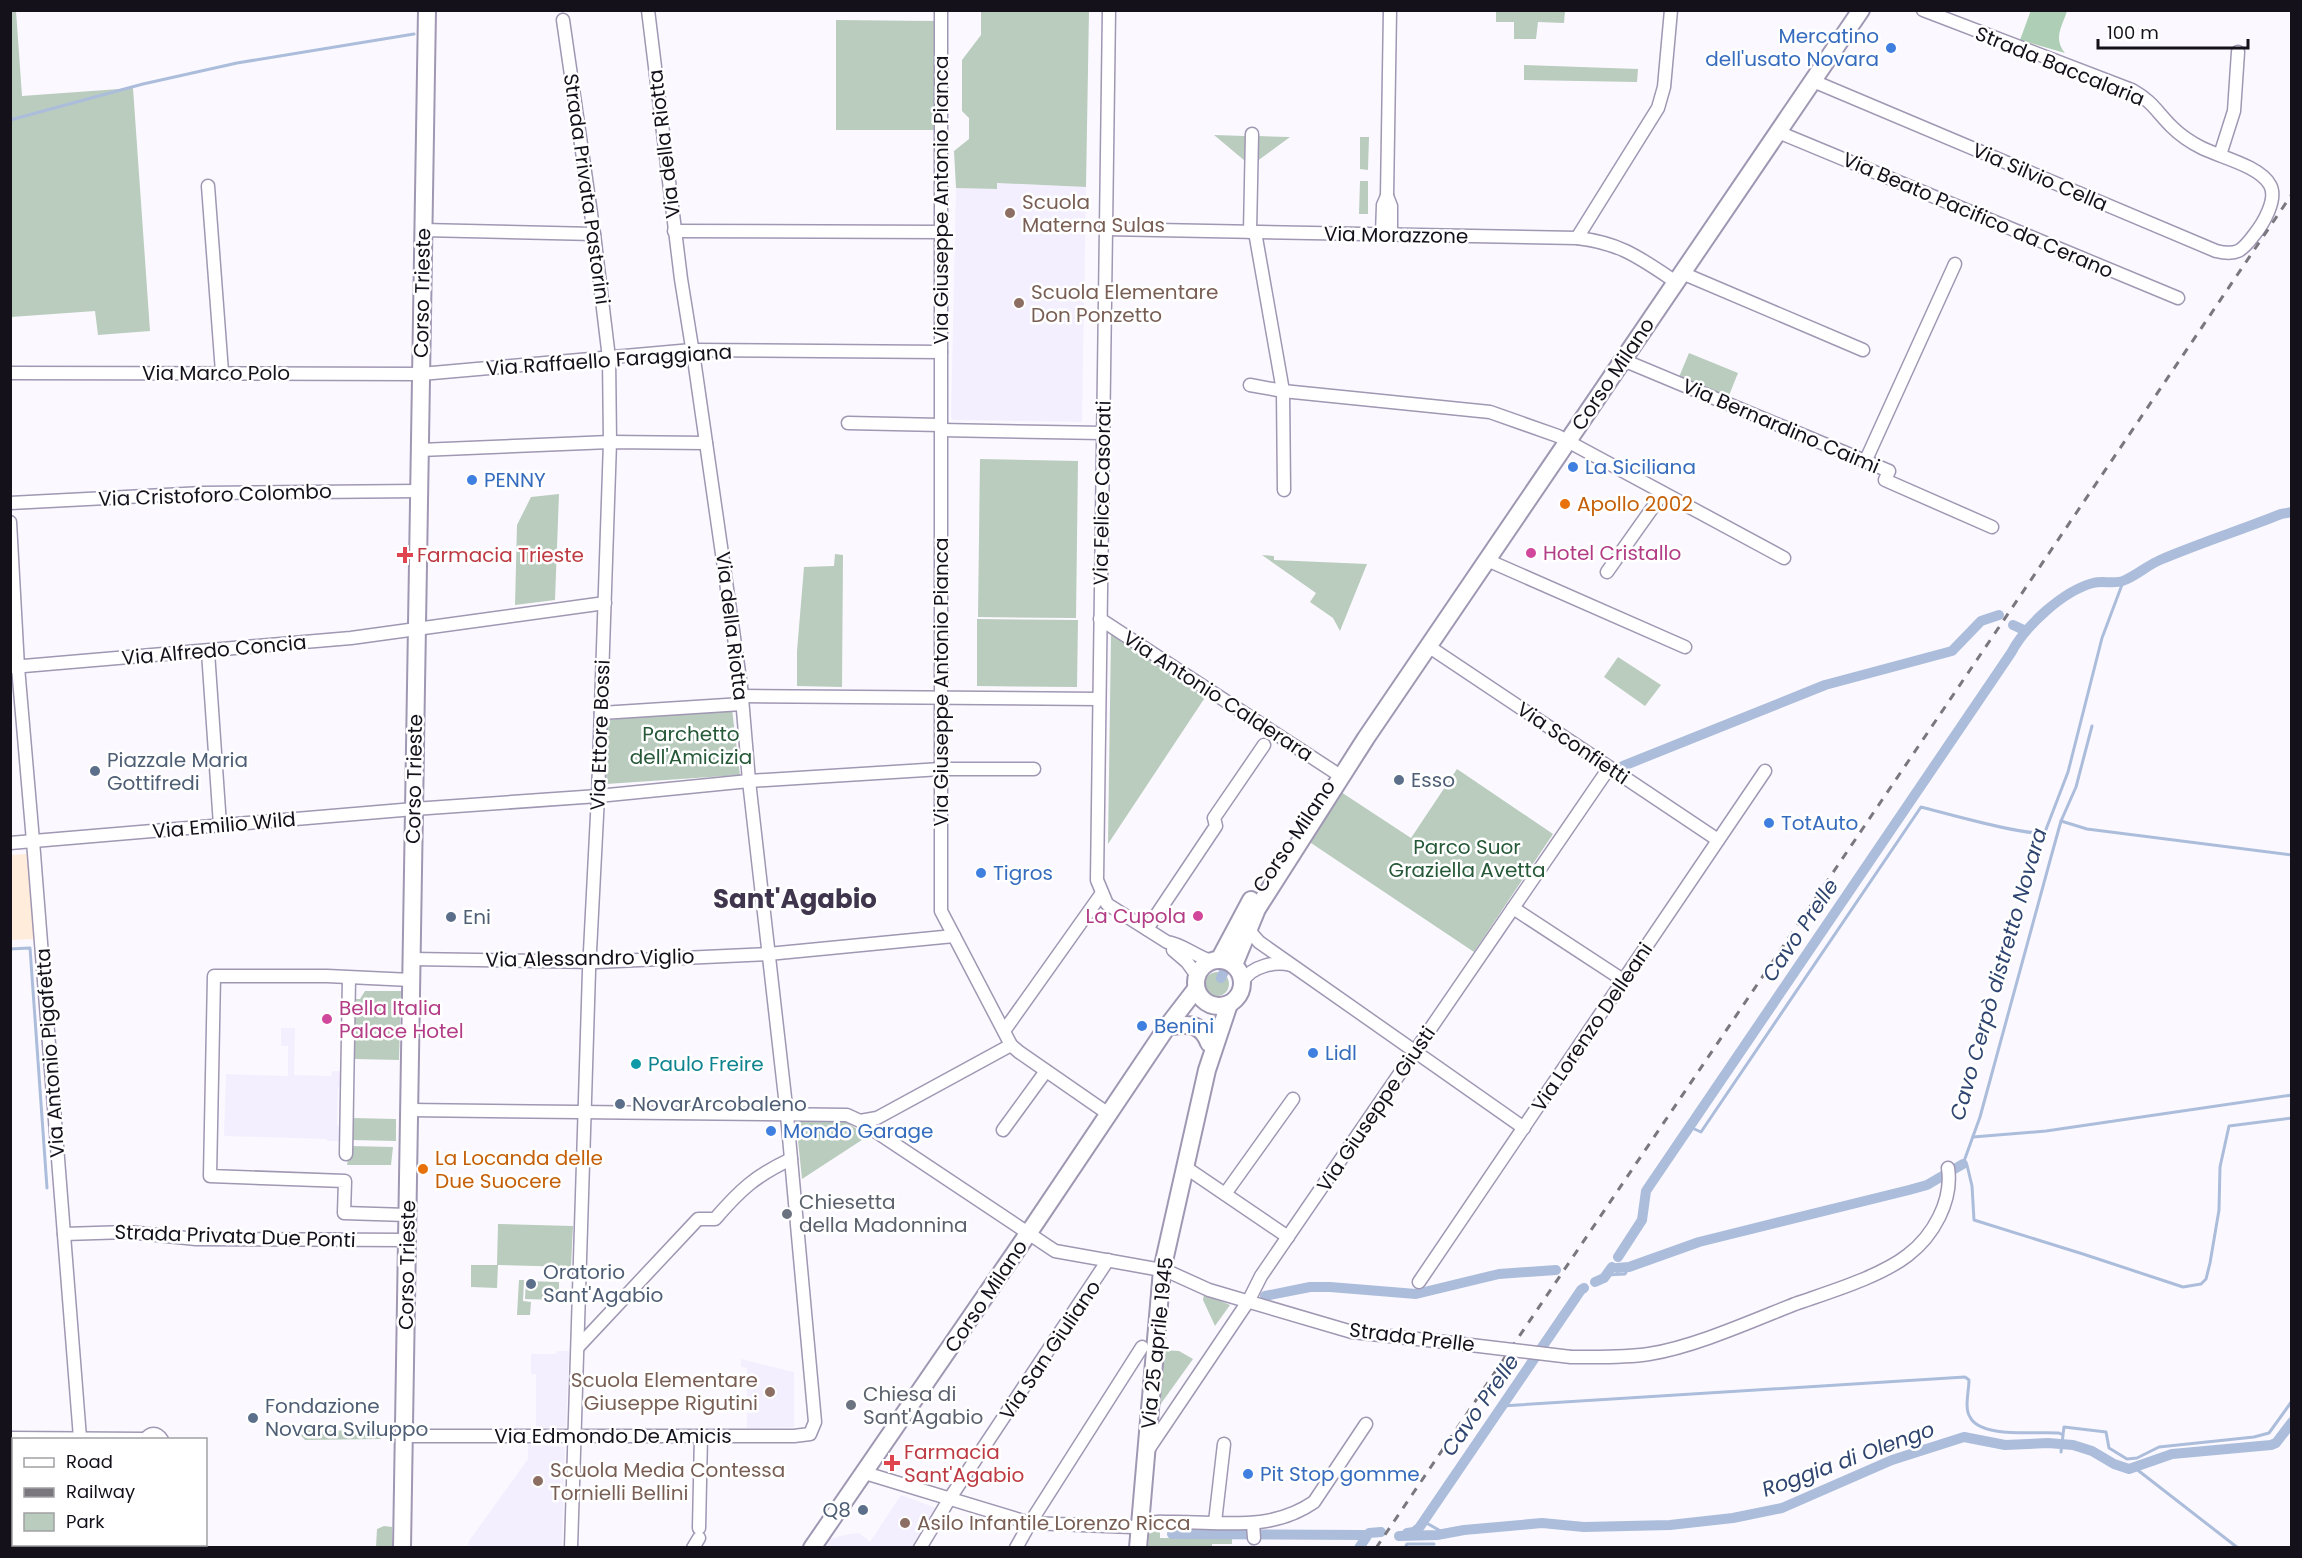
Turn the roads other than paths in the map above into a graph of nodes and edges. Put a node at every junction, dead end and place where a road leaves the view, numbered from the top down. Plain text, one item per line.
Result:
1 (427, 10) edge
2 (648, 10) edge
3 (941, 10) edge
4 (1109, 10) edge
5 (1390, 10) edge
6 (1671, 10) edge
7 (1861, 10) edge
8 (1923, 10) edge
9 (563, 20) dead end
10 (2238, 52) dead end
11 (1813, 81) junction
12 (1778, 132) junction
13 (1252, 134) dead end
14 (2220, 155) junction
15 (208, 186) dead end
16 (2260, 227) joint
17 (1106, 229) junction
18 (423, 230) junction
19 (674, 231) junction
20 (941, 232) junction
21 (1253, 232) junction
22 (594, 234) junction
23 (1387, 235) junction
24 (1577, 238) junction
25 (1955, 264) dead end
26 (1679, 277) junction
27 (2178, 298) dead end
28 (692, 350) junction
29 (1863, 350) dead end
30 (941, 352) junction
31 (609, 358) junction
32 (1623, 360) junction
33 (222, 372) junction
34 (10, 373) edge
35 (421, 374) junction
36 (1250, 384) dead end
37 (1283, 391) junction
38 (848, 423) dead end
39 (941, 428) junction
40 (1103, 433) junction
41 (1567, 441) junction
42 (610, 442) junction
43 (706, 443) junction
44 (420, 450) junction
45 (1865, 462) junction
46 (1284, 490) dead end
47 (419, 491) junction
48 (1663, 493) junction
49 (10, 503) edge
50 (10, 522) edge
51 (1992, 527) dead end
52 (1784, 558) dead end
53 (1487, 560) junction
54 (1607, 572) dead end
55 (604, 603) junction
56 (1100, 619) junction
57 (417, 629) junction
58 (1428, 646) junction
59 (1685, 647) dead end
60 (208, 652) junction
61 (14, 667) edge
62 (941, 699) junction
63 (1099, 699) junction
64 (742, 700) junction
65 (601, 713) junction
66 (1366, 738) junction
67 (1264, 745) dead end
68 (1609, 768) junction
69 (941, 769) junction
70 (1034, 769) dead end
71 (1765, 771) dead end
72 (1336, 773) junction
73 (748, 781) junction
74 (598, 796) junction
75 (414, 809) junction
76 (220, 825) junction
77 (1718, 840) junction
78 (33, 841) junction
79 (10, 843) edge
80 (1102, 893) junction
81 (1513, 908) junction
82 (1257, 909) junction
83 (1250, 927) junction
84 (1147, 929) junction
85 (954, 936) junction
86 (1167, 942) junction
87 (1236, 943) junction
88 (768, 954) junction
89 (411, 959) junction
90 (590, 961) junction
91 (1289, 964) junction
92 (1228, 967) junction
93 (349, 978) junction
94 (411, 980) junction
95 (1623, 980) junction
96 (1196, 982) junction
97 (1212, 1013) junction
98 (1173, 1026) junction
99 (1004, 1031) junction
100 (1157, 1042) junction
101 (1209, 1043) junction
102 (1012, 1046) junction
103 (1415, 1052) junction
104 (1207, 1070) junction
105 (1046, 1071) junction
106 (1293, 1099) dead end
107 (409, 1110) junction
108 (586, 1112) junction
109 (787, 1115) junction
110 (1110, 1115) junction
111 (860, 1121) junction
112 (1524, 1128) junction
113 (1003, 1130) dead end
114 (346, 1154) dead end
115 (791, 1160) junction
116 (1185, 1167) junction
117 (1948, 1171) dead end
118 (1225, 1194) junction
119 (407, 1215) junction
120 (64, 1234) junction
121 (1028, 1234) junction
122 (1288, 1237) junction
123 (407, 1239) junction
124 (1108, 1260) junction
125 (1162, 1270) junction
126 (1419, 1282) dead end
127 (1249, 1300) junction
128 (578, 1347) junction
129 (1142, 1347) dead end
130 (815, 1422) joint
131 (1366, 1424) dead end
132 (404, 1436) junction
133 (575, 1436) junction
134 (700, 1436) junction
135 (10, 1438) edge
136 (80, 1438) joint
137 (147, 1438) edge
138 (160, 1438) edge
139 (1224, 1444) dead end
140 (1146, 1452) junction
141 (865, 1473) junction
142 (950, 1498) junction
143 (1030, 1522) junction
144 (1215, 1522) junction
145 (697, 1538) edge
146 (1139, 1538) edge
147 (402, 1548) edge
148 (571, 1548) edge
149 (812, 1548) edge
150 (920, 1548) edge
151 (1016, 1548) edge

1 - 18 main road, Corso Trieste
2 - 19 street, Via della Riotta
3 - 20 street, Via Giuseppe Antonio Pianca
4 - 17 street, Via Felice Casorati
5 - 23 street
6 - 24 street
7 - 11 main road, Corso Milano
8 - 14 street, Strada Baccalaria
9 - 22 street, Strada Privata Pastorini
10 - 14 street
11 - 12 main road, Corso Milano
11 - 16 street, Via Silvio Cella
12 - 26 main road, Corso Milano
12 - 27 street, Via Beato Pacifico da Cerano
13 - 21 street
14 - 16 street, Strada Baccalaria
15 - 33 street
17 - 21 street, Via Morazzone
17 - 40 street, Via Felice Casorati
18 - 22 street
18 - 35 main road, Corso Trieste
19 - 20 street
19 - 28 street, Via della Riotta
20 - 30 street, Via Giuseppe Antonio Pianca
21 - 23 street, Via Morazzone
21 - 37 street
22 - 31 street, Strada Privata Pastorini
23 - 24 street, Via Morazzone
24 - 26 street, Via Morazzone
25 - 45 street
26 - 29 street, Via Morazzone
26 - 32 main road, Corso Milano
28 - 30 street, Via Raffaello Faraggiana
28 - 31 street, Via Raffaello Faraggiana
28 - 43 street, Via della Riotta
30 - 39 street, Via Giuseppe Antonio Pianca
31 - 35 street, Via Raffaello Faraggiana
31 - 42 street, Via Ettore Bossi
32 - 41 main road, Corso Milano
32 - 45 street, Via Bernardino Caimi
33 - 34 street, Via Marco Polo
33 - 35 street, Via Marco Polo
35 - 44 main road, Corso Trieste
36 - 37 street
37 - 41 street
37 - 46 street
38 - 39 street
39 - 40 street
39 - 62 street, Via Giuseppe Antonio Pianca
40 - 56 street, Via Felice Casorati
41 - 48 street
41 - 53 main road, Corso Milano
42 - 43 street
42 - 44 street
42 - 55 street, Via Ettore Bossi
43 - 64 street, Via della Riotta
44 - 47 main road, Corso Trieste
45 - 51 street, Via Bernardino Caimi
47 - 49 street, Via Cristoforo Colombo
47 - 57 main road, Corso Trieste
48 - 52 street
48 - 54 street
50 - 61 street, Via Antonio Pigafetta
53 - 58 main road, Corso Milano
53 - 59 street
55 - 57 street, Via Alfredo Concia
55 - 65 street, Via Ettore Bossi
56 - 63 street, Via Felice Casorati
56 - 72 street, Via Antonio Calderara
57 - 60 street, Via Alfredo Concia
57 - 75 main road, Corso Trieste
58 - 66 main road, Corso Milano
58 - 68 street, Via Sconfietti
60 - 61 street, Via Alfredo Concia
60 - 76 street
61 - 78 street, Via Antonio Pigafetta
62 - 63 street
62 - 64 street
62 - 69 street, Via Giuseppe Antonio Pianca
63 - 80 street, Via Felice Casorati
64 - 65 street
64 - 73 street, Via della Riotta
65 - 74 street, Via Ettore Bossi
66 - 72 main road, Corso Milano
66 - 82 main road, Corso Milano
67 - 84 street
68 - 77 street, Via Sconfietti
68 - 81 street, Via Giuseppe Giusti
69 - 70 street, Via Emilio Wild
69 - 73 street, Via Emilio Wild
69 - 85 street, Via Giuseppe Antonio Pianca
71 - 77 street, Via Lorenzo Delleani
72 - 82 main road
72 - 87 main road, Corso Milano
73 - 74 street, Via Emilio Wild
73 - 88 street, Via della Riotta
74 - 75 street, Via Emilio Wild
74 - 90 street, Via Ettore Bossi
75 - 76 street, Via Emilio Wild
75 - 89 main road, Corso Trieste
76 - 78 street, Via Emilio Wild
77 - 95 street, Via Lorenzo Delleani
78 - 79 street, Via Emilio Wild
78 - 120 street, Via Antonio Pigafetta
80 - 84 street
80 - 99 street
81 - 95 street
81 - 103 street, Via Giuseppe Giusti
82 - 83 main road, Corso Milano
83 - 87 main road, Corso Milano
83 - 91 street
84 - 86 street
85 - 88 street, Via Alessandro Viglio
85 - 99 street, Via Giuseppe Antonio Pianca
86 - 92 street
86 - 96 street
87 - 92 main road
88 - 90 street, Via Alessandro Viglio
88 - 109 street, Via della Riotta
89 - 90 street, Via Alessandro Viglio
89 - 94 main road, Corso Trieste
90 - 108 street, Via Ettore Bossi
91 - 92 street
91 - 103 street
92 - 96 main road
92 - 97 main road
93 - 94 street
93 - 114 street
93 - 119 street
94 - 107 main road, Corso Trieste
95 - 112 street, Via Lorenzo Delleani
96 - 97 main road
96 - 100 main road, Corso Milano
97 - 98 main road, Corso Milano
97 - 101 main road, Via 25 aprile 1945
97 - 104 main road, Via 25 aprile 1945
98 - 100 main road, Corso Milano
98 - 101 main road
99 - 102 street, Via Giuseppe Antonio Pianca
100 - 110 main road, Corso Milano
101 - 104 main road, Via 25 aprile 1945
102 - 105 street
102 - 111 street
103 - 112 street
103 - 122 street, Via Giuseppe Giusti
104 - 116 main road, Via 25 aprile 1945
105 - 110 street
105 - 113 street
106 - 118 street
107 - 108 street
107 - 119 main road, Corso Trieste
108 - 109 street
108 - 128 street, Via Ettore Bossi
109 - 111 street
109 - 115 street, Via della Riotta
110 - 121 main road, Corso Milano
111 - 121 street, Strada Prelle
112 - 126 street, Via Lorenzo Delleani
115 - 128 street
115 - 130 street, Via della Riotta
116 - 118 street
116 - 125 main road, Via 25 aprile 1945
117 - 127 street, Strada Prelle, bridge
118 - 122 street
119 - 123 main road, Corso Trieste
120 - 123 street, Strada Privata Due Ponti
120 - 136 street, Via Antonio Pigafetta
121 - 124 street, Strada Prelle
121 - 141 main road, Corso Milano
122 - 127 street, Via Giuseppe Giusti
123 - 132 main road, Corso Trieste
124 - 125 street, Strada Prelle
124 - 142 street, Via San Giuliano
125 - 127 street, Strada Prelle
125 - 140 main road, Via 25 aprile 1945
127 - 140 street, Via Giuseppe Giusti
128 - 133 street, Via Ettore Bossi
129 - 143 street
130 - 134 street, Via Edmondo De Amicis
131 - 144 street
132 - 133 street, Via Edmondo De Amicis
132 - 147 main road, Corso Trieste
133 - 134 street, Via Edmondo De Amicis
133 - 148 street, Via Ettore Bossi
134 - 145 street
135 - 136 street
137 - 138 street
139 - 144 street
140 - 146 main road, Via 25 aprile 1945
141 - 142 street
141 - 149 main road, Corso Milano
142 - 143 street
142 - 150 street, Via San Giuliano
143 - 146 street
143 - 151 street
144 - 146 street

